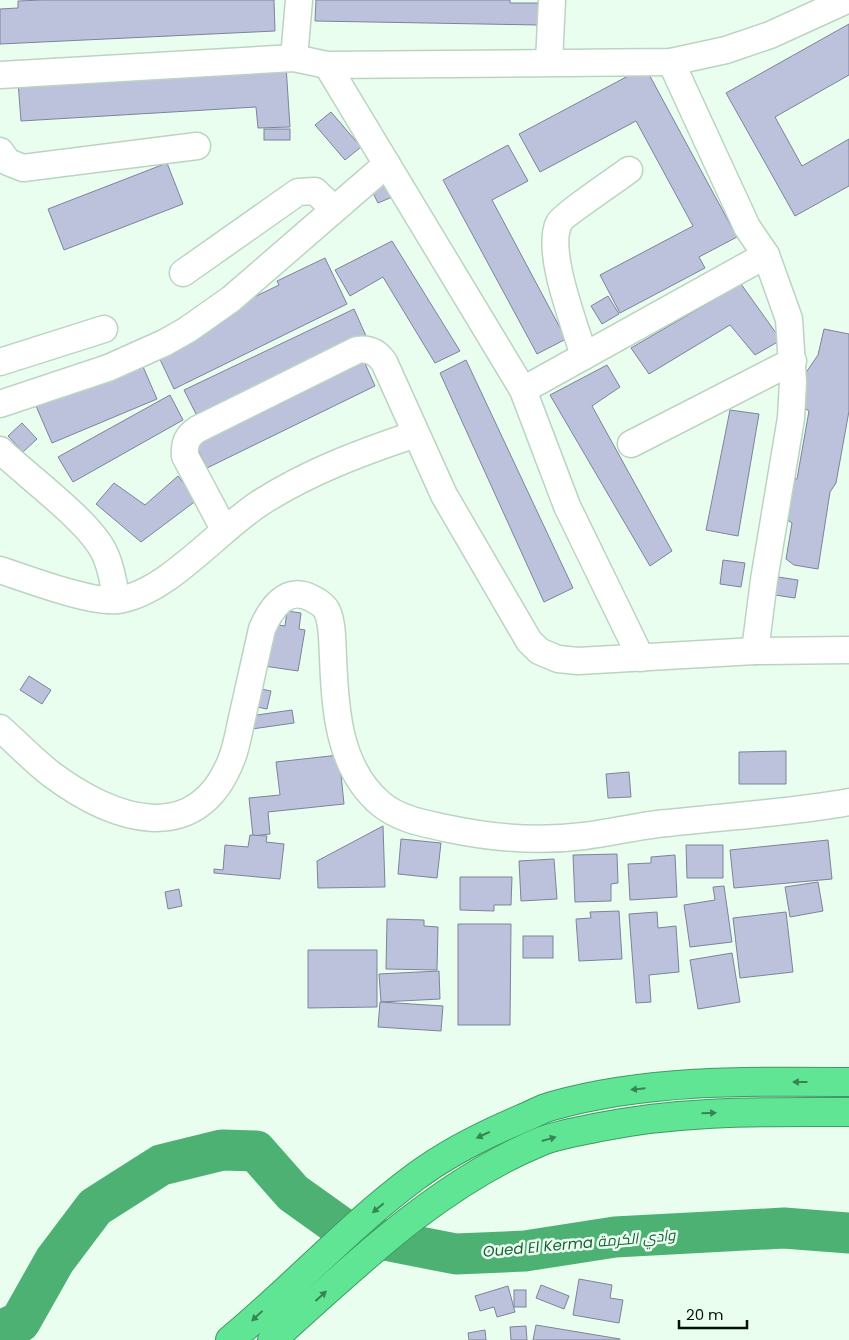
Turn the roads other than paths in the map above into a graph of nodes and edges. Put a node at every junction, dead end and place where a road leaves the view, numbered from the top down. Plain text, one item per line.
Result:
1 (299, 0) edge
2 (552, 0) edge
3 (847, 0) edge
4 (294, 58) junction
5 (549, 62) junction
6 (671, 62) junction
7 (327, 65) junction
8 (0, 75) edge
9 (197, 146) dead end
10 (0, 151) edge
11 (387, 164) junction
12 (629, 170) dead end
13 (334, 209) junction
14 (766, 255) junction
15 (183, 273) dead end
16 (104, 329) dead end
17 (584, 356) junction
18 (793, 361) junction
19 (0, 362) edge
20 (523, 390) junction
21 (0, 404) edge
22 (416, 434) junction
23 (631, 444) dead end
24 (0, 450) edge
25 (224, 529) junction
26 (0, 570) edge
27 (117, 600) junction
28 (849, 650) edge
29 (755, 651) junction
30 (641, 658) junction
31 (0, 728) edge
32 (849, 802) edge
33 (849, 1082) edge
34 (849, 1112) edge
35 (230, 1340) edge
36 (272, 1340) edge

1 - 4 street
2 - 5 street
3 - 6 street
4 - 7 street
4 - 8 street
5 - 6 street
5 - 7 street
6 - 14 street
7 - 11 street
9 - 10 street
11 - 13 street
11 - 20 street
12 - 17 street
13 - 15 street
13 - 21 street
14 - 17 street
14 - 18 street
16 - 19 street
17 - 20 street
18 - 23 street
18 - 29 street
20 - 30 street
22 - 25 street
22 - 25 street
22 - 30 street
24 - 27 street
25 - 27 street
26 - 27 street
28 - 29 street
29 - 30 street
31 - 32 street
33 -> 35 highway
36 -> 34 highway

